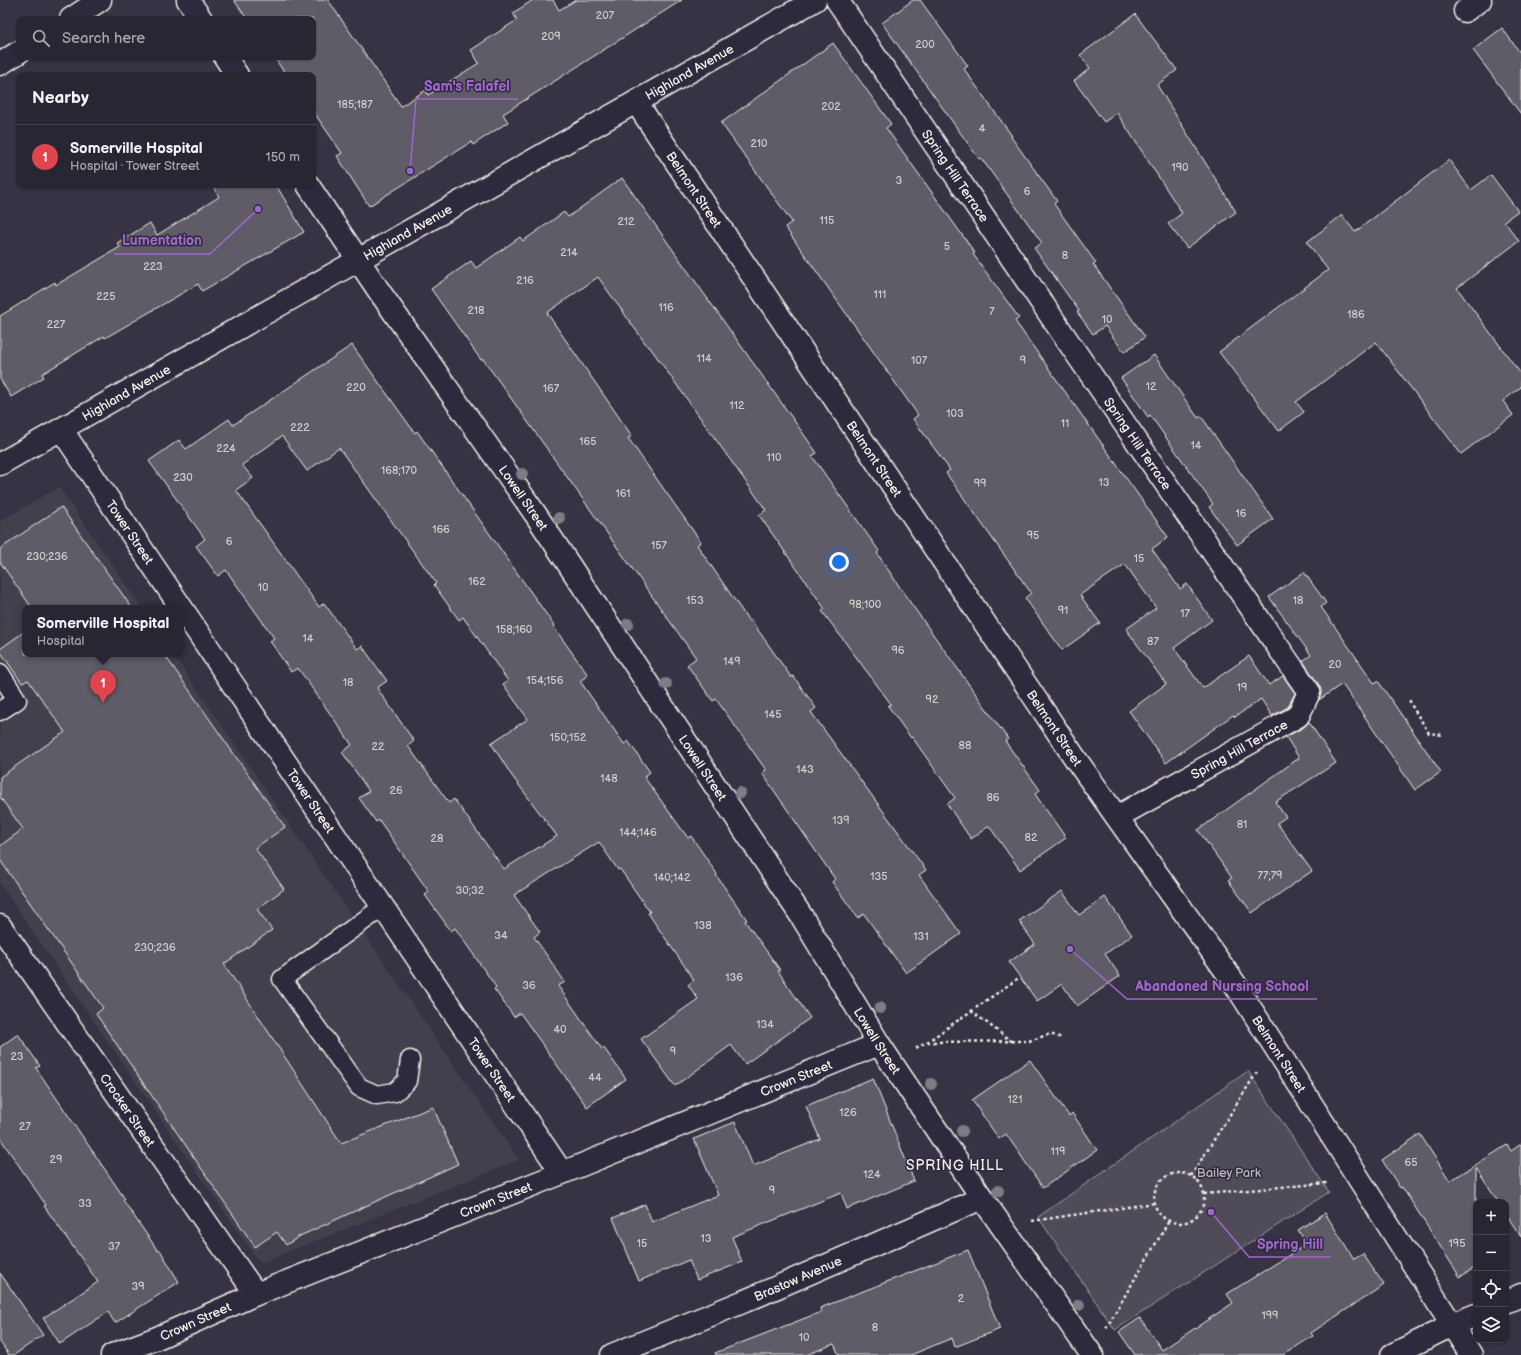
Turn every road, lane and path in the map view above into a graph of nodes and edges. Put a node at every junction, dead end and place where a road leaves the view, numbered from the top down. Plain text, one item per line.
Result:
1 (100, 0) edge
2 (188, 0) edge
3 (815, 0) edge
4 (837, 0) edge
5 (75, 16) edge
6 (199, 16) edge
7 (16, 54) edge
8 (227, 60) edge
9 (0, 64) edge
10 (235, 72) edge
11 (636, 102) junction
12 (310, 188) edge
13 (358, 260) junction
14 (61, 429) junction
15 (0, 464) edge
16 (179, 605) edge
17 (184, 612) edge
18 (0, 673) edge
19 (1410, 700) dead end
20 (0, 711) edge
21 (1444, 735) dead end
22 (1117, 817) junction
23 (383, 908) junction
24 (0, 926) edge
25 (1020, 977) dead end
26 (971, 1011) junction
27 (1062, 1038) dead end
28 (1011, 1041) junction
29 (927, 1042) junction
30 (879, 1044) junction
31 (1274, 1046) junction
32 (914, 1049) dead end
33 (410, 1060) dead end
34 (562, 1173) junction
35 (1191, 1176) junction
36 (1359, 1179) junction
37 (1204, 1194) junction
38 (982, 1198) junction
39 (1155, 1203) junction
40 (1169, 1221) junction
41 (1001, 1225) junction
42 (256, 1294) junction
43 (1521, 1295) edge
44 (1509, 1301) edge
45 (1473, 1316) edge
46 (1452, 1325) junction
47 (1091, 1354) edge
48 (112, 1355) edge
49 (612, 1355) edge
50 (1392, 1355) edge
51 (1471, 1355) edge

1 - 5 street
2 - 6 street
3 - 11 street, Highland Avenue
4 - 22 street, Spring Hill Terrace
7 - 9 street
8 - 10 street
11 - 13 street, Highland Avenue
11 - 22 street, Belmont Street
12 - 13 street, Lowell Street
13 - 14 street, Highland Avenue
13 - 30 street, Lowell Street
14 - 15 street, Highland Avenue
14 - 16 street, Tower Street
17 - 23 street, Tower Street
18 - 20 lane
19 - 21 path
22 - 31 street, Belmont Street
23 - 33 lane
23 - 34 street, Tower Street
24 - 42 street, Crocker Street
25 - 26 path
26 - 28 path
26 - 29 path
27 - 28 path
28 - 29 path
29 - 32 path
30 - 34 street, Crown Street
30 - 38 street, Lowell Street
31 - 35 path
31 - 36 street, Belmont Street
34 - 42 street, Crown Street
35 - 37 path
35 - 39 path
36 - 37 path
36 - 46 street, Belmont Street
37 - 40 path
38 - 41 street, Lowell Street
38 - 49 street, Brastow Avenue
39 - 40 path
39 - 41 path
40 - 47 path
41 - 47 street, Lowell Street
42 - 48 street, Crown Street
43 - 44 street
45 - 46 street
46 - 50 street
46 - 51 street, Belmont Street

